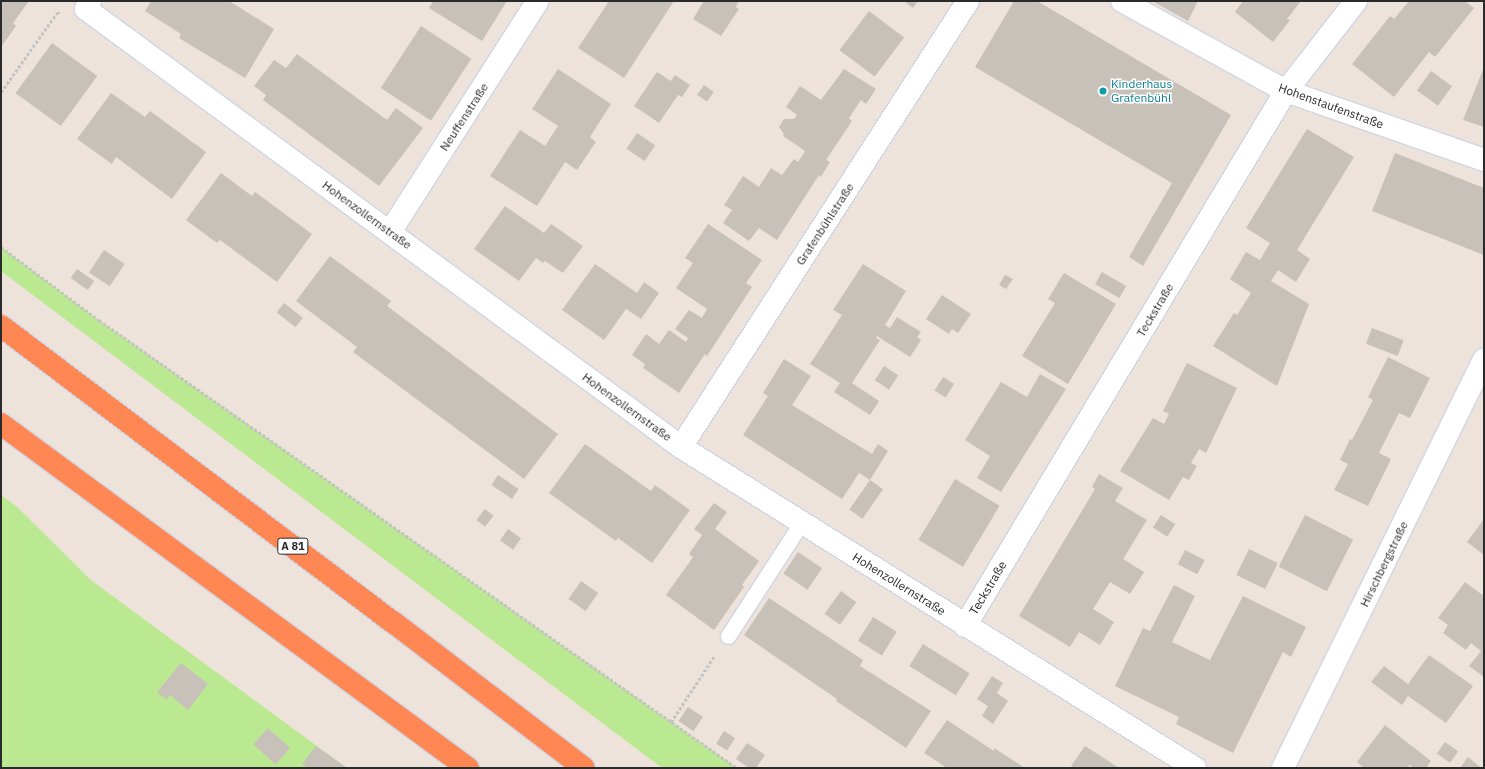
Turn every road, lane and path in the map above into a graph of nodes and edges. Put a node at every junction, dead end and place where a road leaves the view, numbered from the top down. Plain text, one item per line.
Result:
1 (538, 1) edge
2 (968, 1) edge
3 (1122, 1) edge
4 (1356, 1) edge
5 (88, 5) edge
6 (1286, 91) junction
7 (1, 92) edge
8 (1484, 160) edge
9 (390, 232) junction
10 (1, 247) edge
11 (1, 326) edge
12 (1484, 360) edge
13 (1, 424) edge
14 (681, 447) junction
15 (801, 523) junction
16 (965, 626) junction
17 (728, 636) joint
18 (671, 722) junction
19 (468, 768) edge
20 (584, 768) edge
21 (737, 768) edge
22 (1195, 768) edge
23 (1284, 768) edge

1 - 9 street, Neuffenstraße
2 - 14 street, Grafenbühlstraße
3 - 6 street, Hohenstaufenstraße
4 - 6 street, Teckstraße
5 - 7 path
5 - 9 street, Hohenzollernstraße
6 - 8 street, Hohenstaufenstraße
6 - 16 street, Teckstraße
9 - 14 street, Hohenzollernstraße
10 - 18 path
11 - 20 highway, A 81
12 - 23 street, Hirschbergstraße
13 - 19 highway
14 - 15 street, Hohenzollernstraße
15 - 16 street, Hohenzollernstraße
15 - 17 lane
16 - 22 street, Hohenzollernstraße
17 - 18 path
18 - 21 path

